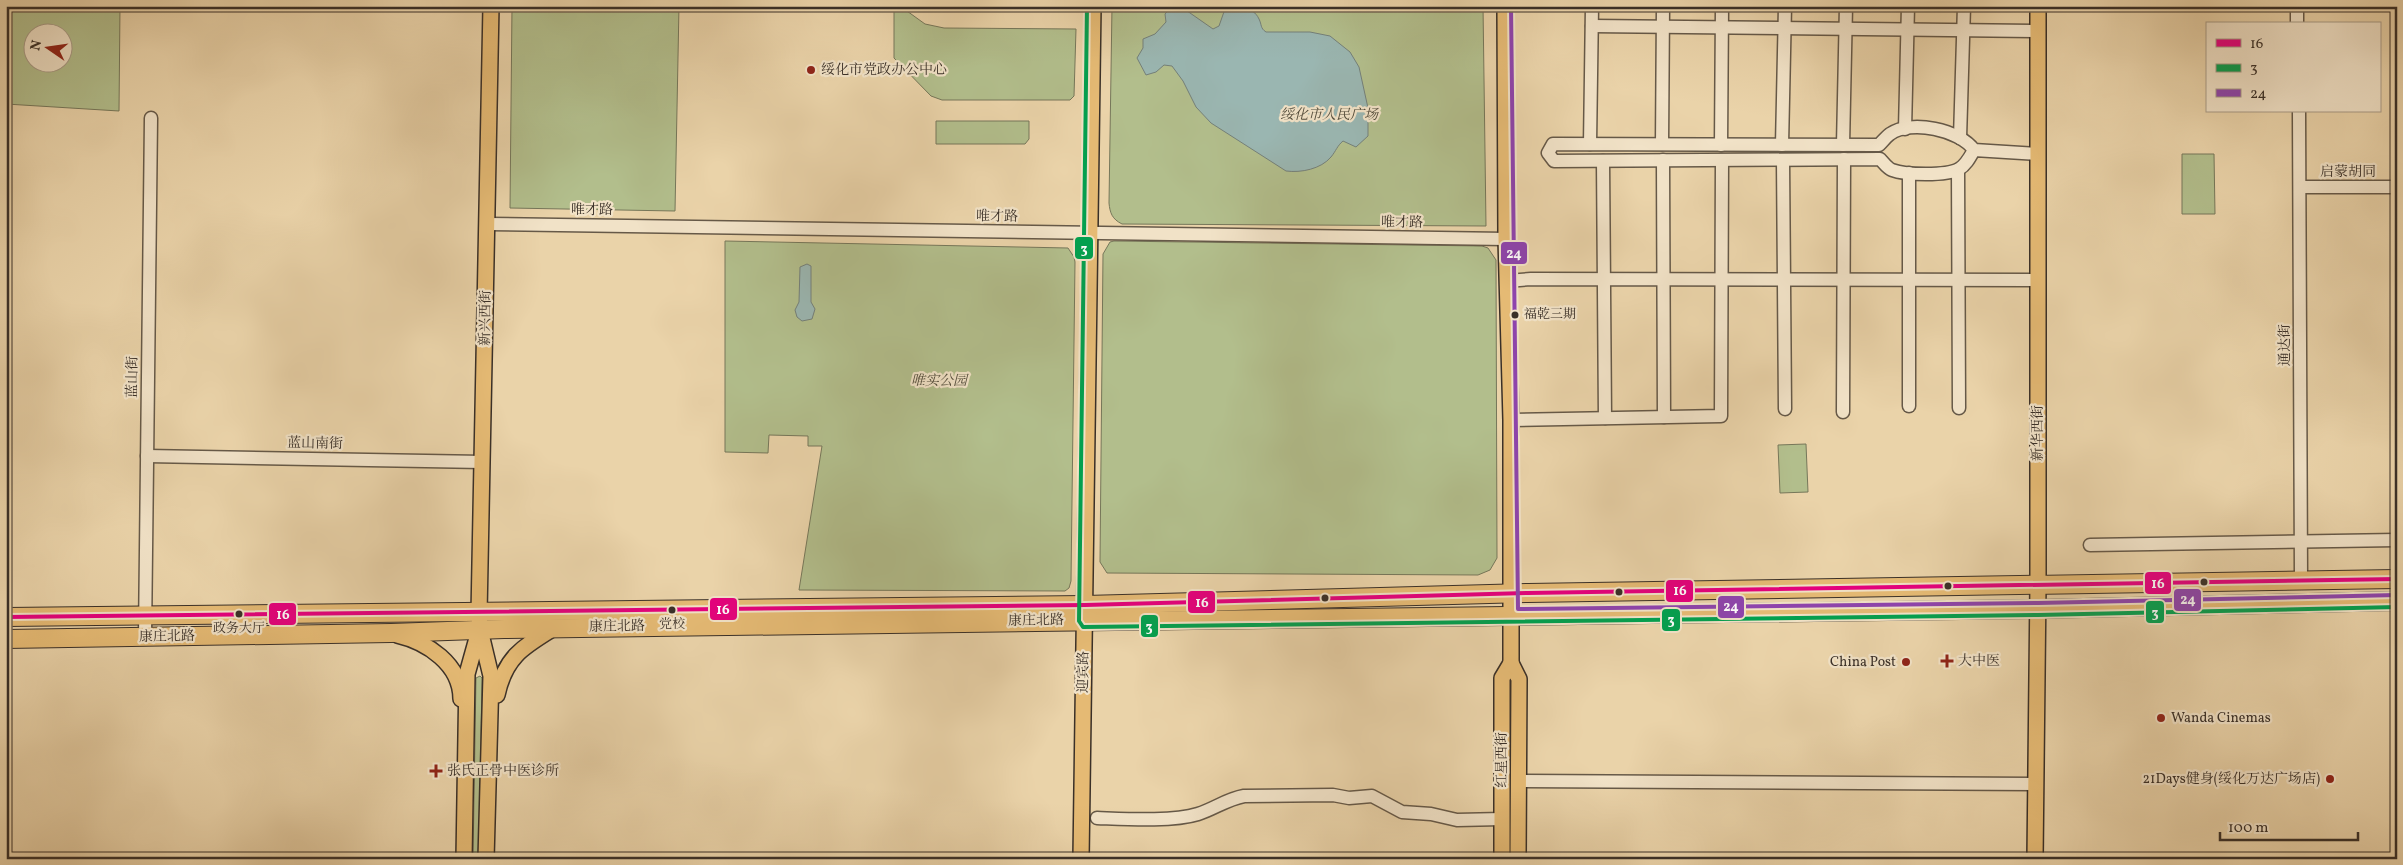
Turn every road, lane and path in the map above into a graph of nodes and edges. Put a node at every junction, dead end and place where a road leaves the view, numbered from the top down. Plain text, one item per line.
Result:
1 (491, 6) edge
2 (1093, 6) edge
3 (1505, 6) edge
4 (1592, 6) edge
5 (1663, 6) edge
6 (1722, 6) edge
7 (1785, 6) edge
8 (1846, 6) edge
9 (1908, 6) edge
10 (1964, 6) edge
11 (2038, 6) edge
12 (2297, 6) edge
13 (2297, 22) edge
14 (1592, 26) junction
15 (1663, 27) junction
16 (1722, 28) junction
17 (1846, 28) junction
18 (1908, 28) junction
19 (1784, 29) junction
20 (1964, 29) junction
21 (2038, 31) junction
22 (2299, 112) edge
23 (151, 118) dead end
24 (1905, 129) junction
25 (1960, 138) junction
26 (1590, 144) junction
27 (1662, 144) junction
28 (1720, 145) junction
29 (1782, 145) junction
30 (1843, 145) junction
31 (1974, 150) junction
32 (2037, 154) junction
33 (1844, 159) junction
34 (1603, 160) junction
35 (1663, 160) junction
36 (1722, 160) junction
37 (1783, 160) junction
38 (1958, 170) junction
39 (1909, 173) junction
40 (2300, 187) junction
41 (2397, 187) edge
42 (488, 224) junction
43 (1091, 234) junction
44 (1506, 239) junction
45 (1604, 279) junction
46 (1663, 280) junction
47 (1721, 280) junction
48 (1784, 280) junction
49 (1843, 280) junction
50 (1909, 280) junction
51 (1959, 280) junction
52 (2037, 280) junction
53 (1507, 281) junction
54 (1909, 406) dead end
55 (1960, 408) dead end
56 (1785, 409) dead end
57 (1843, 412) dead end
58 (1664, 417) junction
59 (1604, 418) junction
60 (1511, 420) junction
61 (147, 456) junction
62 (483, 462) junction
63 (2397, 540) edge
64 (2301, 542) junction
65 (2090, 545) dead end
66 (2301, 579) junction
67 (2397, 579) edge
68 (2038, 585) junction
69 (1512, 594) junction
70 (2397, 601) edge
71 (2038, 609) junction
72 (1085, 613) junction
73 (1512, 614) junction
74 (145, 616) junction
75 (6, 618) edge
76 (479, 622) junction
77 (554, 628) junction
78 (391, 633) junction
79 (145, 637) junction
80 (6, 640) edge
81 (1511, 663) junction
82 (488, 775) junction
83 (466, 776) junction
84 (1518, 781) junction
85 (2035, 784) junction
86 (1097, 818) dead end
87 (1502, 819) junction
88 (464, 859) edge
89 (486, 859) edge
90 (1081, 859) edge
91 (1502, 859) edge
92 (1518, 859) edge
93 (2035, 859) edge

1 - 42 main road, 新兴西街
2 - 43 main road, 迎宾路
3 - 44 main road, 红星西街
4 - 14 street
5 - 15 street
6 - 16 street
7 - 19 street
8 - 17 street
9 - 18 street
10 - 20 street
11 - 21 main road, 新华西街
12 - 13 street
14 - 15 street
14 - 26 street
15 - 16 street
15 - 27 street
16 - 19 street
16 - 28 street
17 - 18 street
17 - 19 street
17 - 30 street
18 - 20 street
18 - 24 street
19 - 29 street
20 - 21 street
20 - 25 street
21 - 32 main road, 新华西街
22 - 40 street, 通达街
23 - 61 street, 蓝山街
24 - 25 street
24 - 30 street
25 - 31 street
26 - 27 street
26 - 34 street
27 - 28 street
28 - 29 street
29 - 30 street
31 - 32 street
31 - 38 street
32 - 52 main road, 新华西街
33 - 37 street
33 - 39 street
33 - 49 street
34 - 35 street
34 - 45 street
35 - 36 street
35 - 46 street
36 - 37 street
36 - 47 street
37 - 48 street
38 - 39 street
38 - 51 street
39 - 50 street
40 - 41 street, 启蒙胡同
40 - 64 street, 通达街
42 - 43 street, 唯才路
42 - 62 main road, 新兴西街
43 - 44 street, 唯才路
43 - 72 main road, 迎宾路
44 - 53 main road, 红星西街
45 - 46 street
45 - 53 street
45 - 59 street
46 - 47 street
46 - 58 street
47 - 48 street
47 - 58 street
48 - 49 street
48 - 56 street
49 - 50 street
49 - 57 street
50 - 51 street
50 - 54 street
51 - 52 street
51 - 55 street
52 - 68 main road, 新华西街
53 - 60 main road, 红星西街
58 - 59 street
59 - 60 street
60 - 69 main road, 红星西街
61 - 62 street, 蓝山南街
61 - 74 street, 蓝山街
62 - 76 main road, 新兴西街
63 - 64 street
64 - 65 street
64 - 66 street, 通达街
66 - 67 highway, 康庄北路
66 - 68 highway, 康庄北路
68 - 69 highway, 康庄北路
68 - 71 main road, 新华西街
69 - 72 highway, 康庄北路
69 - 73 main road, 红星西街
70 - 71 highway, 康庄北路
71 - 73 highway, 康庄北路
71 - 85 main road, 新华西街
72 - 73 highway, 康庄北路
72 - 76 highway, 康庄北路
72 - 77 highway, 康庄北路
72 - 90 main road, 迎宾路
73 - 81 main road, 红星西街
74 - 75 highway, 康庄北路
74 - 76 highway, 康庄北路
74 - 79 street, 蓝山街
76 - 77 highway, 康庄北路
76 - 78 highway, 康庄北路
76 - 82 main road, 新兴西街
76 - 83 main road, 新兴西街
77 - 82 main road
78 - 79 highway, 康庄北路
78 - 83 main road
79 - 80 highway, 康庄北路
81 - 84 main road, 红星西街
81 - 87 main road, 红星西街
82 - 89 main road, 新兴西街
83 - 88 main road, 新兴西街
84 - 85 street
84 - 92 main road, 红星西街
85 - 93 main road, 新华西街
86 - 87 street
87 - 91 main road, 红星西街

